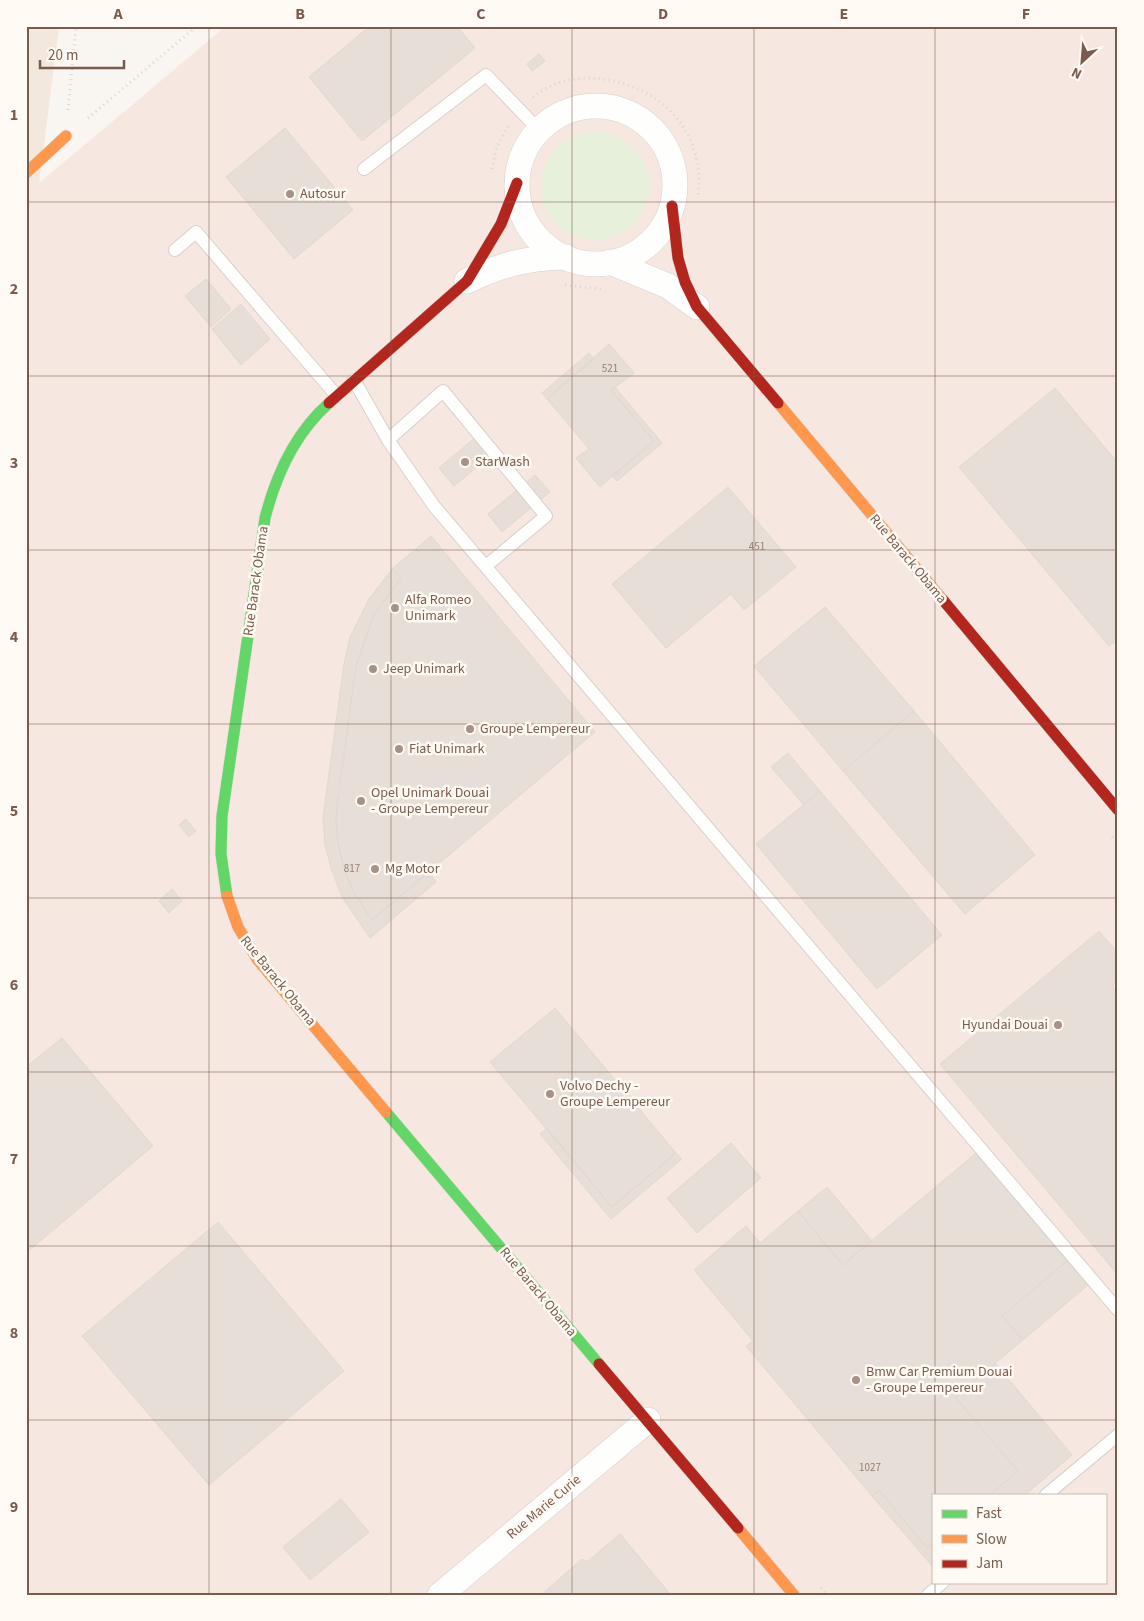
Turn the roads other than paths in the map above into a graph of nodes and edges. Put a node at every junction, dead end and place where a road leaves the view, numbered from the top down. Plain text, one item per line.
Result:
1 (539, 130) junction
2 (66, 136) road end
3 (364, 169) dead end
4 (26, 173) edge
5 (517, 183) junction
6 (672, 206) junction
7 (175, 250) dead end
8 (566, 258) junction
9 (610, 262) junction
10 (467, 281) junction
11 (698, 307) junction
12 (354, 380) junction
13 (336, 395) junction
14 (388, 440) junction
15 (486, 566) junction
16 (1118, 810) edge
17 (1118, 1310) edge
18 (648, 1420) junction
19 (1118, 1434) edge
20 (1047, 1494) edge
21 (941, 1584) edge
22 (440, 1595) edge
23 (794, 1595) edge
24 (928, 1595) edge

1 - 3 lane
1 - 5 street
1 - 6 street
2 - 4 street
5 - 8 street
5 - 10 street, Rue Barack Obama
6 - 9 street
6 - 11 street, Rue Barack Obama
7 - 13 lane
8 - 9 street
8 - 10 street, Rue Barack Obama
9 - 11 street, Rue Barack Obama
10 - 12 street, Rue Barack Obama
11 - 16 street, Rue Barack Obama
12 - 13 street, Rue Barack Obama
12 - 14 lane
13 - 18 street, Rue Barack Obama
14 - 15 lane
14 - 15 lane
15 - 17 lane
18 - 22 street, Rue Marie Curie
18 - 23 street, Rue Barack Obama
19 - 20 lane
21 - 24 lane

